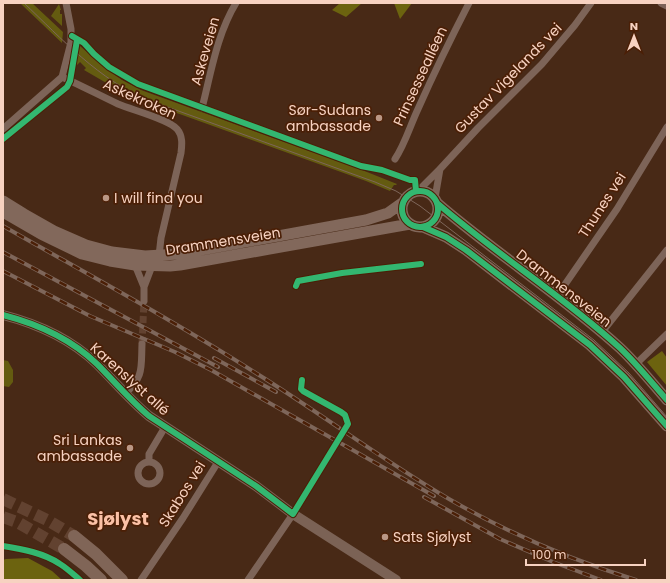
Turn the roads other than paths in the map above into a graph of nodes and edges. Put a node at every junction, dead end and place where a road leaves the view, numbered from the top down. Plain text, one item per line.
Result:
1 (66, 3) edge
2 (470, 3) edge
3 (591, 3) edge
4 (661, 3) edge
5 (233, 4) edge
6 (667, 6) edge
7 (62, 77) junction
8 (202, 108) dead end
9 (667, 126) edge
10 (3, 129) edge
11 (395, 159) dead end
12 (440, 169) junction
13 (418, 190) junction
14 (436, 200) junction
15 (3, 201) edge
16 (402, 203) junction
17 (3, 212) edge
18 (410, 224) junction
19 (423, 227) junction
20 (667, 250) edge
21 (159, 256) junction
22 (135, 265) junction
23 (152, 266) junction
24 (144, 287) junction
25 (557, 296) junction
26 (144, 301) tunnel mouth
27 (3, 315) edge
28 (602, 332) junction
29 (667, 334) edge
30 (142, 344) tunnel mouth
31 (636, 364) junction
32 (125, 394) junction
33 (667, 400) edge
34 (667, 426) edge
35 (165, 427) junction
36 (149, 462) dead end
37 (218, 462) junction
38 (293, 514) junction
39 (74, 536) tunnel mouth
40 (64, 548) tunnel mouth
41 (101, 580) edge
42 (122, 580) edge
43 (141, 580) edge
44 (248, 580) edge
45 (396, 580) edge

1 - 7 street
2 - 11 street, Prinsessealléen
3 - 12 street, Gustav Vigelands vei
4 - 6 street
5 - 8 street, Askeveien
7 - 10 street
7 - 21 street, Askekroken
9 - 25 street, Thunes vei
12 - 13 street, Gustav Vigelands vei
12 - 14 street
13 - 14 main road
13 - 16 main road
14 - 19 main road
14 - 25 main road, Drammensveien
15 - 21 main road, Drammensveien
16 - 18 main road
16 - 21 main road, Drammensveien
17 - 22 main road, Drammensveien
18 - 19 main road
18 - 23 main road, Drammensveien
19 - 34 main road, Drammensveien
20 - 28 street
22 - 23 main road, Drammensveien
22 - 24 street
23 - 24 street
24 - 26 street
25 - 28 main road, Drammensveien
27 - 32 street, Karenslyst allé
28 - 31 main road, Drammensveien
29 - 31 street
30 - 32 street
31 - 33 main road, Drammensveien
32 - 35 street, Karenslyst allé
35 - 36 street
35 - 37 street, Karenslyst allé
37 - 38 street, Karenslyst allé
37 - 43 street, Skabos vei
38 - 44 street
38 - 45 street, Karenslyst allé
39 - 42 highway
40 - 41 highway

